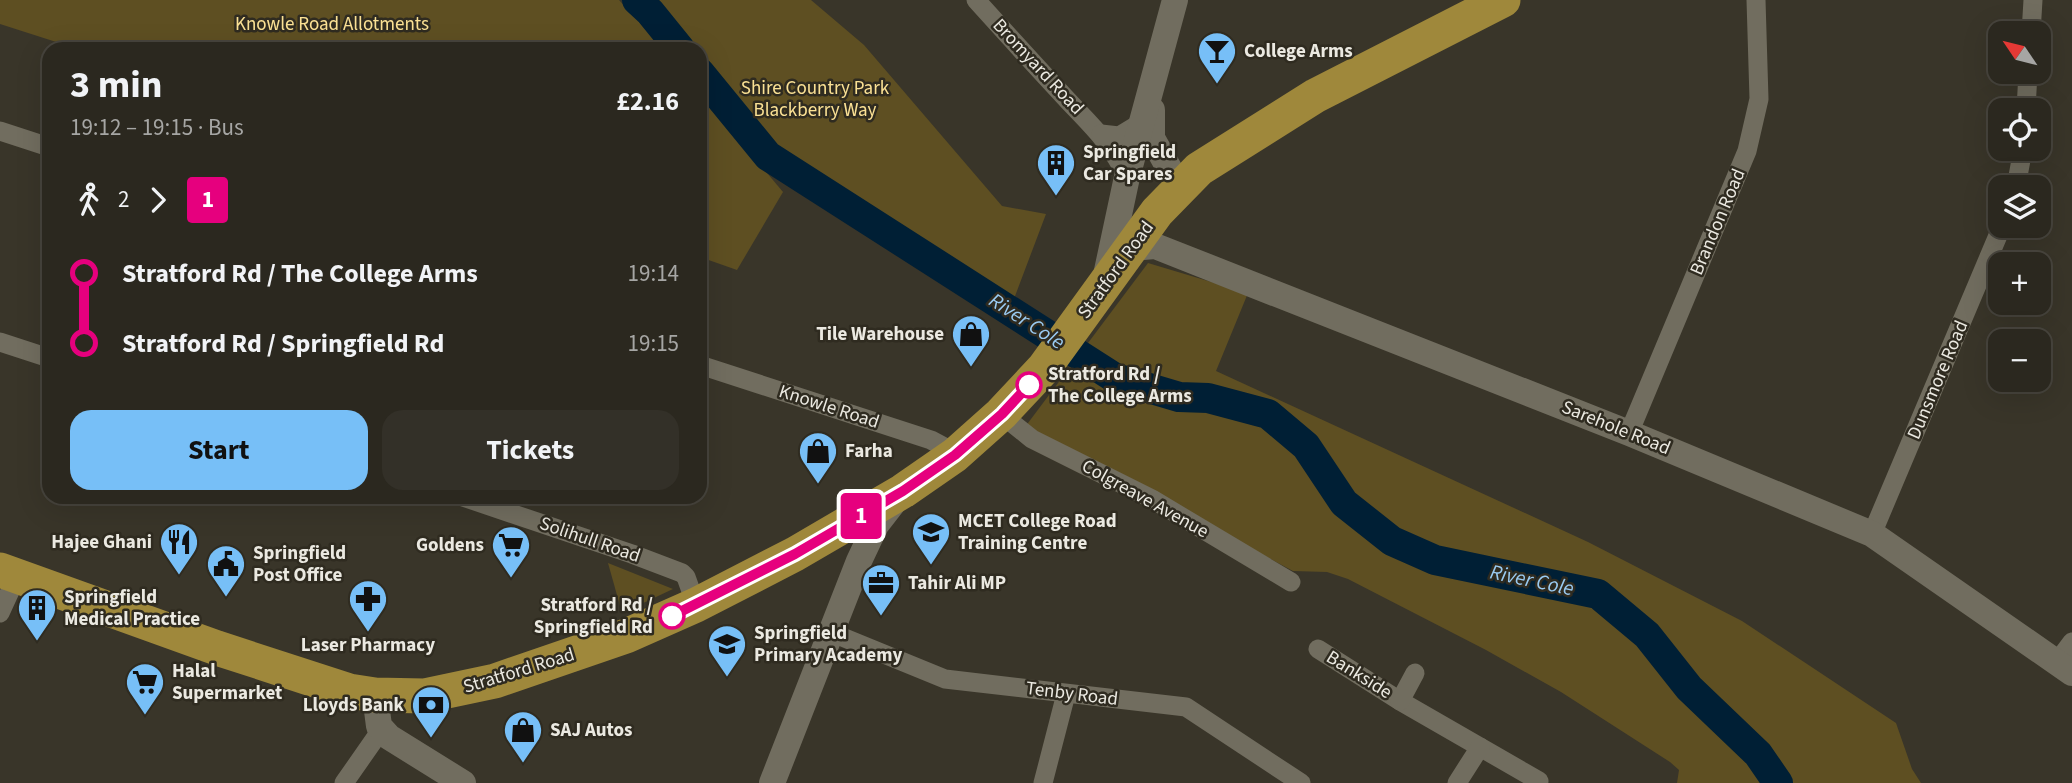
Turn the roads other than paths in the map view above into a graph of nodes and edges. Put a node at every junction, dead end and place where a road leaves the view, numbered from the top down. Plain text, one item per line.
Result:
1 (976, 0) edge
2 (1175, 0) edge
3 (1503, 0) edge
4 (1756, 0) edge
5 (2033, 0) edge
6 (2032, 21) edge
7 (1153, 77) junction
8 (1142, 122) junction
9 (0, 131) edge
10 (1101, 134) junction
11 (42, 145) edge
12 (1127, 177) junction
13 (1180, 188) junction
14 (1997, 238) edge
15 (1131, 248) junction
16 (1103, 289) junction
17 (0, 342) edge
18 (42, 356) edge
19 (707, 367) edge
20 (1002, 414) junction
21 (1629, 433) junction
22 (955, 455) junction
23 (903, 491) junction
24 (484, 504) edge
25 (1872, 534) junction
26 (9, 573) edge
27 (1291, 582) dead end
28 (696, 605) junction
29 (0, 613) edge
30 (830, 632) junction
31 (1318, 649) dead end
32 (2067, 659) edge
33 (1415, 673) dead end
34 (1066, 694) junction
35 (375, 695) junction
36 (1399, 701) junction
37 (381, 730) junction
38 (1480, 747) junction
39 (1539, 781) dead end
40 (344, 783) edge
41 (463, 783) edge
42 (772, 783) edge
43 (1043, 783) edge
44 (1301, 783) edge
45 (1457, 783) edge

1 - 10 street, Bromyard Road
2 - 7 street
3 - 13 highway, Stratford Road
4 - 21 street, Brandon Road
5 - 6 street
7 - 8 street
7 - 13 street
8 - 10 street
8 - 12 street
9 - 11 street
10 - 12 street, Bromyard Road
12 - 16 street
13 - 15 highway, Stratford Road
14 - 25 street, Dunsmore Road
15 - 16 highway, Stratford Road
15 - 21 street, Sarehole Road
16 - 20 highway, Stratford Road
17 - 18 street
19 - 22 street, Knowle Road
20 - 22 highway, Stratford Road
20 - 27 street, Colgreave Avenue
21 - 25 street, Sarehole Road
22 - 23 highway, Stratford Road
23 - 28 highway, Stratford Road
23 - 30 street
24 - 28 street, Solihull Road
25 - 32 street, Sarehole Road
26 - 29 street
26 - 35 highway, Stratford Road
28 - 35 highway, Stratford Road
30 - 34 street, Tenby Road
30 - 42 street
31 - 36 street, Bankside
33 - 36 street, Bankside
34 - 43 street
34 - 44 street, Tenby Road
35 - 37 street
36 - 38 street, Bankside
37 - 40 street
37 - 41 street
38 - 39 street, Bankside
38 - 45 street

